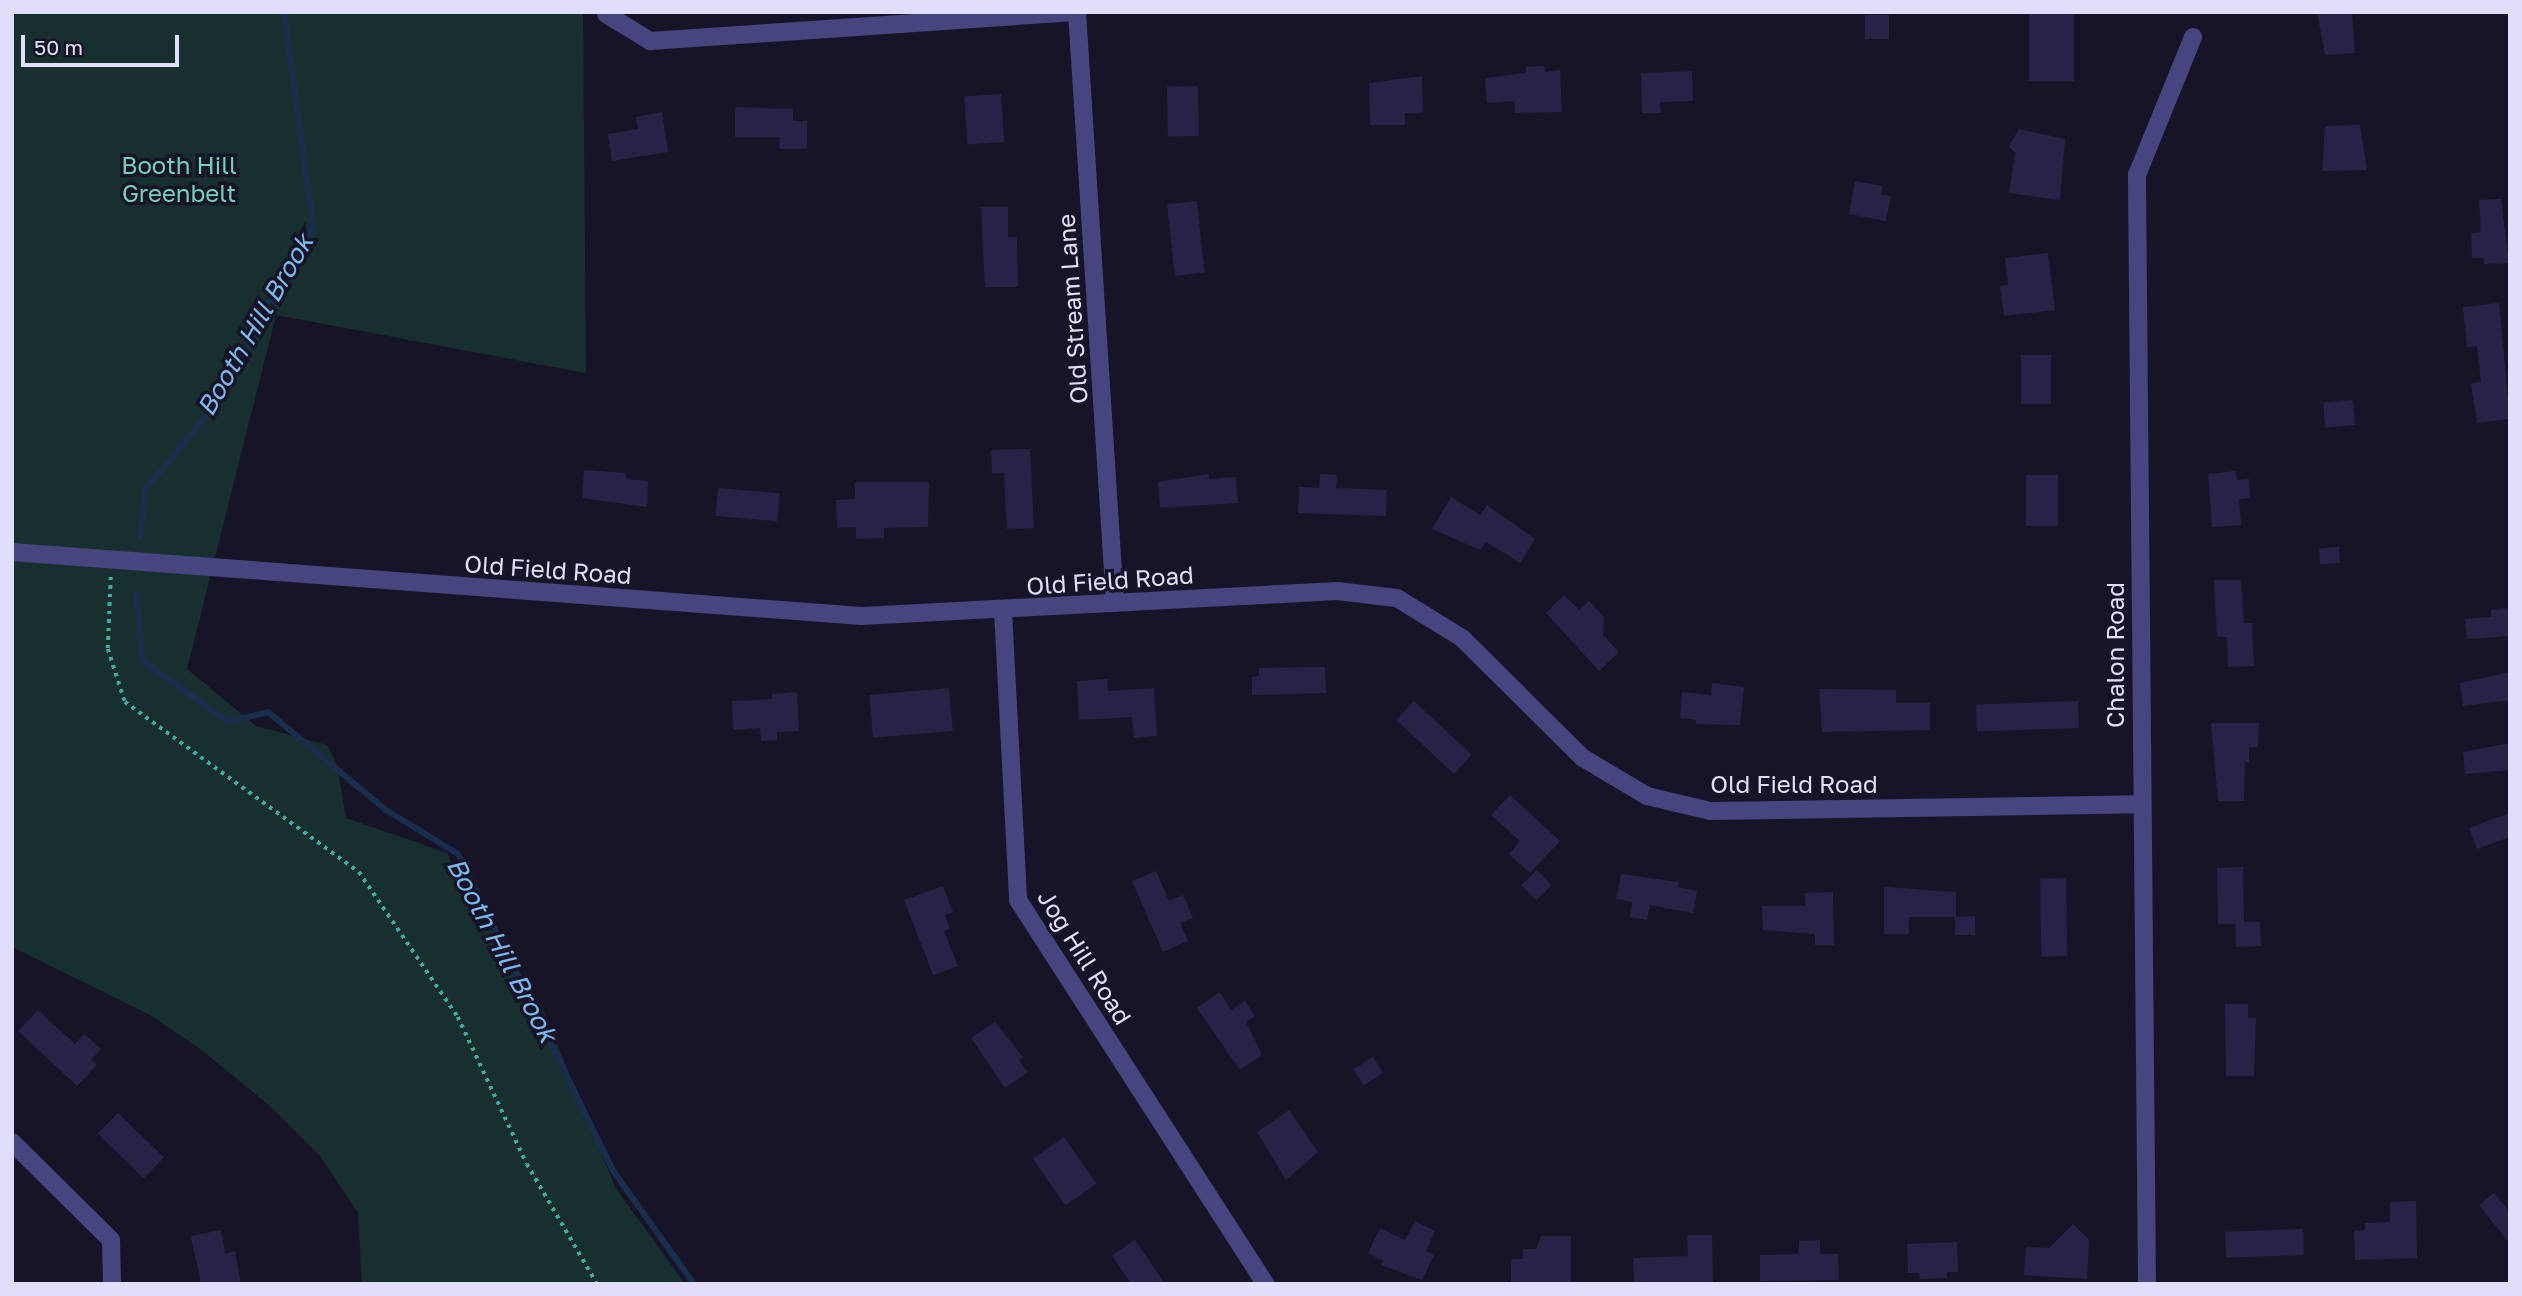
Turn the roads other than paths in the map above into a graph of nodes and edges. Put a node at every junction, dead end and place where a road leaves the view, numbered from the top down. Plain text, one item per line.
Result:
1 (1078, 12) edge
2 (606, 14) edge
3 (2193, 37) dead end
4 (12, 552) edge
5 (1115, 603) junction
6 (1003, 611) junction
7 (2140, 804) junction
8 (12, 1142) edge
9 (112, 1284) edge
10 (1265, 1284) edge
11 (2147, 1284) edge

1 - 2 street
1 - 5 street, Old Stream Lane
3 - 7 street, Chalon Road
4 - 6 street, Old Field Road
5 - 6 street, Old Field Road
5 - 7 street, Old Field Road
6 - 10 street, Jog Hill Road
7 - 11 street, Chalon Road
8 - 9 street

